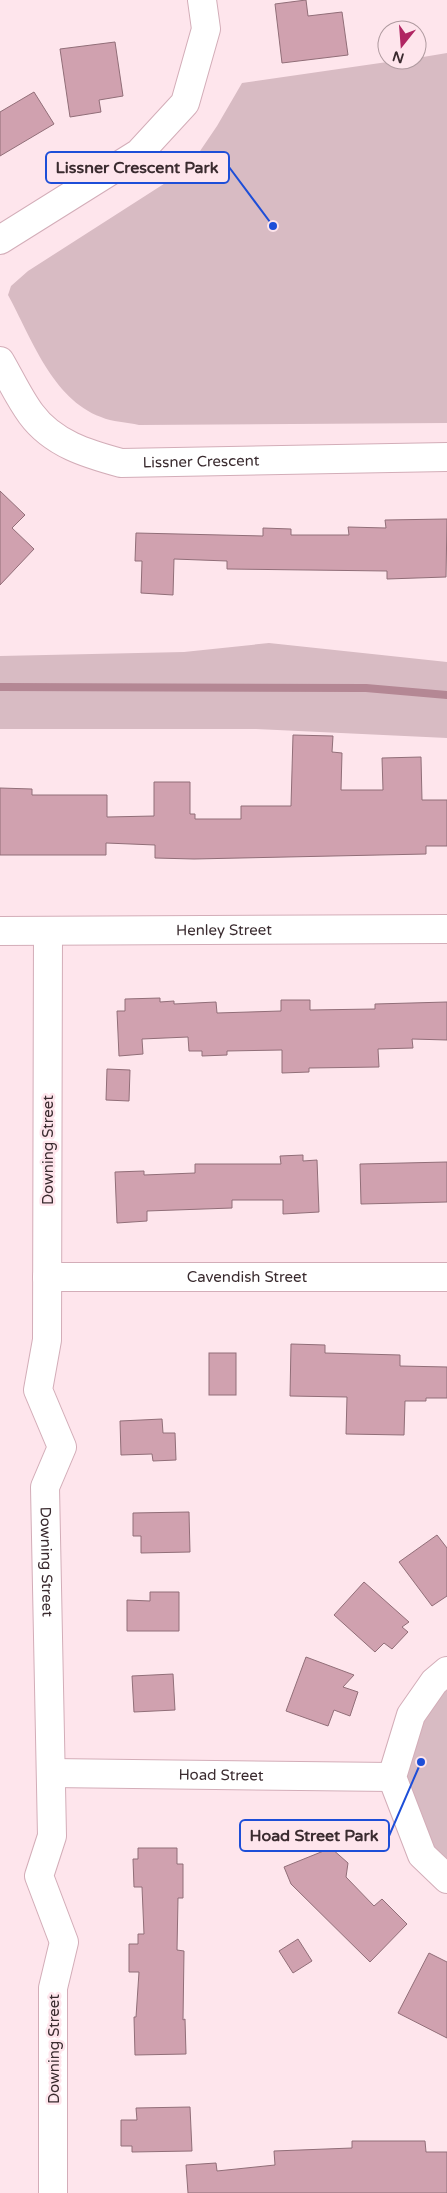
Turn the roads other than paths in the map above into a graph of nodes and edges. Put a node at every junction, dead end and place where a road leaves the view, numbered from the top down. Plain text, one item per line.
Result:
1 (202, 0) edge
2 (0, 240) edge
3 (0, 361) edge
4 (447, 457) edge
5 (447, 929) edge
6 (0, 931) edge
7 (48, 931) junction
8 (47, 1277) junction
9 (447, 1277) edge
10 (447, 1671) edge
11 (51, 1773) junction
12 (392, 1777) junction
13 (447, 1879) edge
14 (54, 2193) edge

1 - 2 street
3 - 4 street, Lissner Crescent
5 - 7 street, Henley Street
6 - 7 street, Henley Street
7 - 8 street, Downing Street
8 - 9 street, Cavendish Street
8 - 11 street, Downing Street
10 - 12 street
11 - 12 street, Hoad Street
11 - 14 street, Downing Street
12 - 13 street

